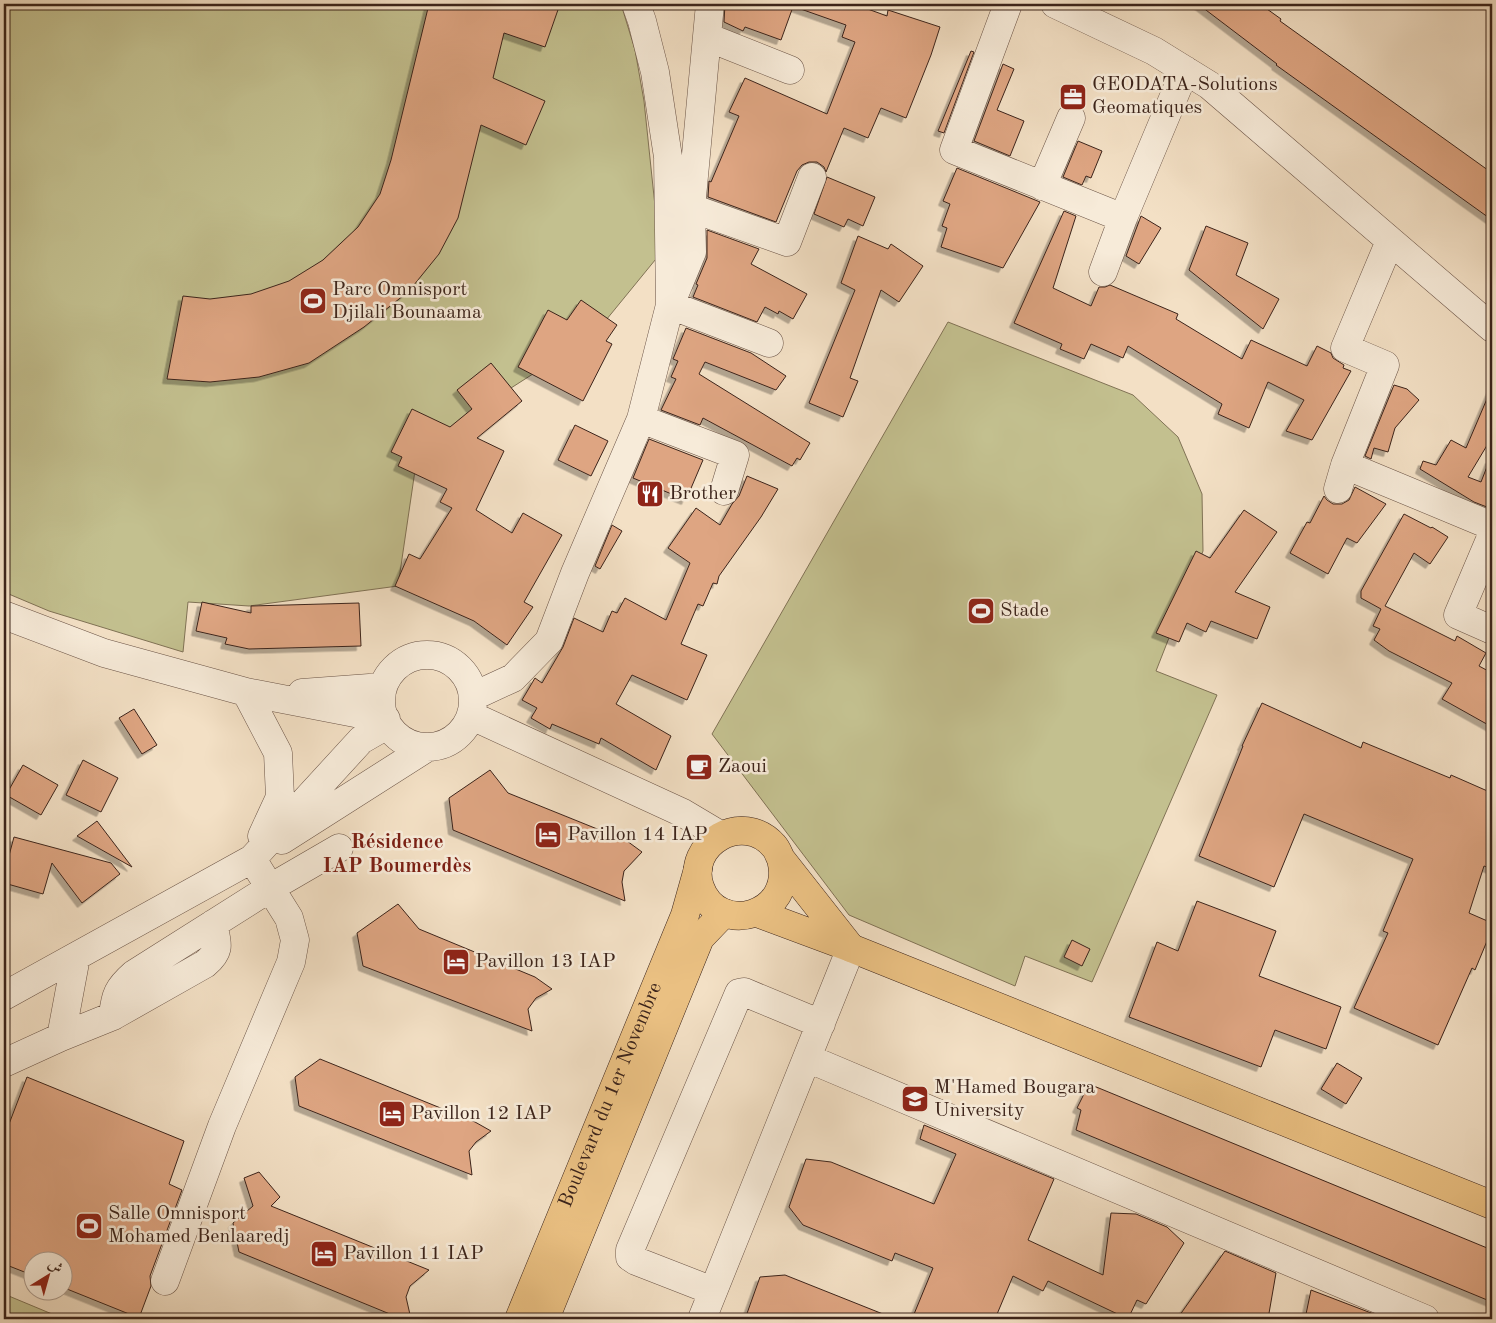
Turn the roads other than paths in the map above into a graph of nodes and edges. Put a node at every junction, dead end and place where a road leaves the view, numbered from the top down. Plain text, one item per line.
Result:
1 (636, 4) edge
2 (710, 4) edge
3 (1008, 4) edge
4 (1055, 4) edge
5 (707, 38) junction
6 (790, 70) dead end
7 (1185, 70) junction
8 (1072, 118) dead end
9 (812, 177) dead end
10 (1042, 186) junction
11 (691, 208) junction
12 (1123, 218) junction
13 (1390, 240) junction
14 (1103, 272) dead end
15 (670, 305) junction
16 (1492, 328) edge
17 (769, 343) dead end
18 (641, 419) junction
19 (724, 491) dead end
20 (1492, 526) edge
21 (1492, 535) edge
22 (4, 615) edge
23 (1492, 630) edge
24 (383, 687) junction
25 (256, 694) junction
26 (473, 706) junction
27 (387, 722) junction
28 (428, 748) junction
29 (720, 835) junction
30 (339, 848) dead end
31 (252, 859) junction
32 (781, 859) junction
33 (698, 869) junction
34 (270, 888) junction
35 (724, 913) junction
36 (756, 913) junction
37 (851, 948) junction
38 (76, 957) junction
39 (4, 996) edge
40 (821, 1024) junction
41 (61, 1037) junction
42 (807, 1058) junction
43 (4, 1063) edge
44 (1492, 1205) edge
45 (165, 1281) dead end
46 (714, 1291) junction
47 (520, 1319) edge
48 (545, 1319) edge
49 (702, 1319) edge
50 (1425, 1319) edge

1 - 15 street
2 - 5 street
3 - 10 street
4 - 7 street
5 - 6 street
5 - 11 street
7 - 12 street
7 - 13 street
8 - 10 street
9 - 11 street
10 - 12 street
11 - 15 street
12 - 14 street
13 - 16 street
13 - 20 street
15 - 17 street
15 - 18 street
18 - 19 street
18 - 26 street
21 - 23 street
22 - 25 street
24 - 25 street
24 - 26 street
24 - 27 street
25 - 27 street
25 - 31 street
26 - 28 street
26 - 29 street
27 - 28 street
27 - 31 street
28 - 31 street
29 - 32 main road
29 - 33 main road
30 - 34 street
31 - 34 street
31 - 38 street
32 - 36 main road
32 - 37 main road
33 - 35 main road
33 - 47 main road, Boulevard du 1er Novembre
34 - 41 street
34 - 45 street
35 - 36 main road
35 - 48 main road, Boulevard du 1er Novembre
36 - 37 main road
37 - 40 street
37 - 44 main road
38 - 39 street
38 - 41 street
40 - 42 street
40 - 46 street
41 - 43 street
42 - 46 street
42 - 50 street
46 - 49 street

